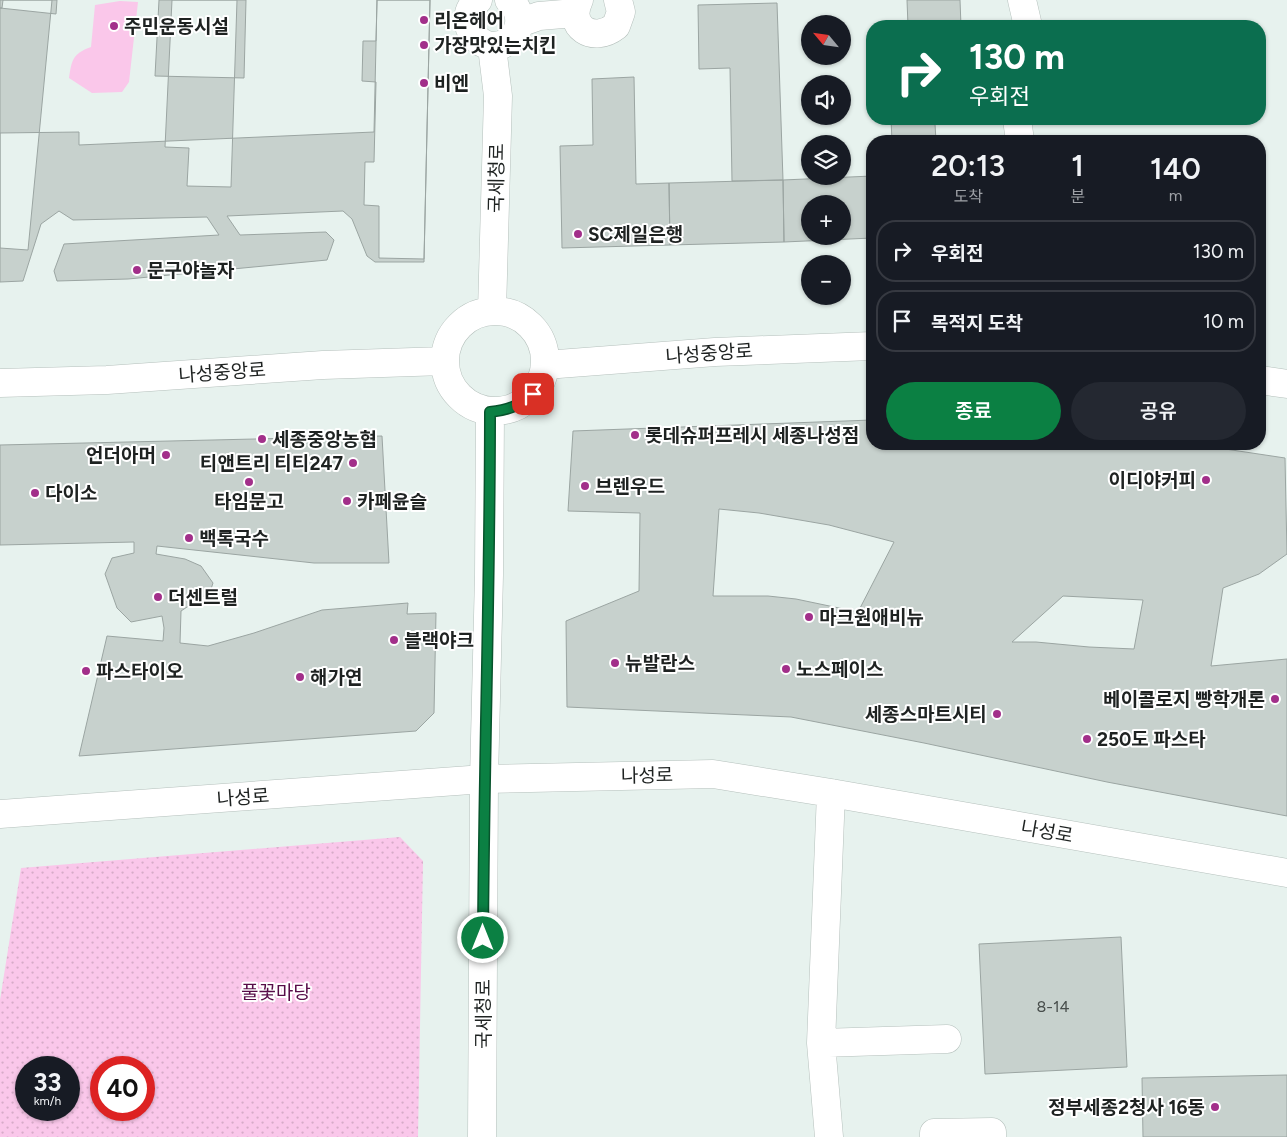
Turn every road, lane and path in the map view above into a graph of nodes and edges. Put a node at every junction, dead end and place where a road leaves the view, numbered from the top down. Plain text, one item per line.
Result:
1 (478, 0) edge
2 (618, 0) edge
3 (1022, 0) edge
4 (577, 6) edge
5 (514, 12) edge
6 (1027, 20) edge
7 (492, 46) junction
8 (492, 310) junction
9 (866, 346) edge
10 (444, 361) junction
11 (545, 365) junction
12 (1266, 381) edge
13 (0, 383) edge
14 (1287, 384) edge
15 (490, 412) junction
16 (484, 779) junction
17 (832, 793) junction
18 (0, 814) edge
19 (1287, 873) edge
20 (947, 1039) dead end
21 (821, 1043) junction
22 (482, 1137) edge
23 (829, 1137) edge
24 (934, 1137) edge
25 (992, 1137) edge

1 - 7 street
2 - 4 street
3 - 6 street
4 - 5 street
5 - 7 street
7 - 8 street, 국세청로
8 - 10 street
8 - 11 street
9 - 11 street, 나성중앙로
10 - 13 street, 나성중앙로
10 - 15 street
11 - 15 street
12 - 14 street
15 - 16 street, 국세청로
16 - 17 street, 나성로
16 - 18 street, 나성로
16 - 22 street, 국세청로
17 - 19 street, 나성로
17 - 21 street
20 - 21 street
21 - 23 street
24 - 25 street

